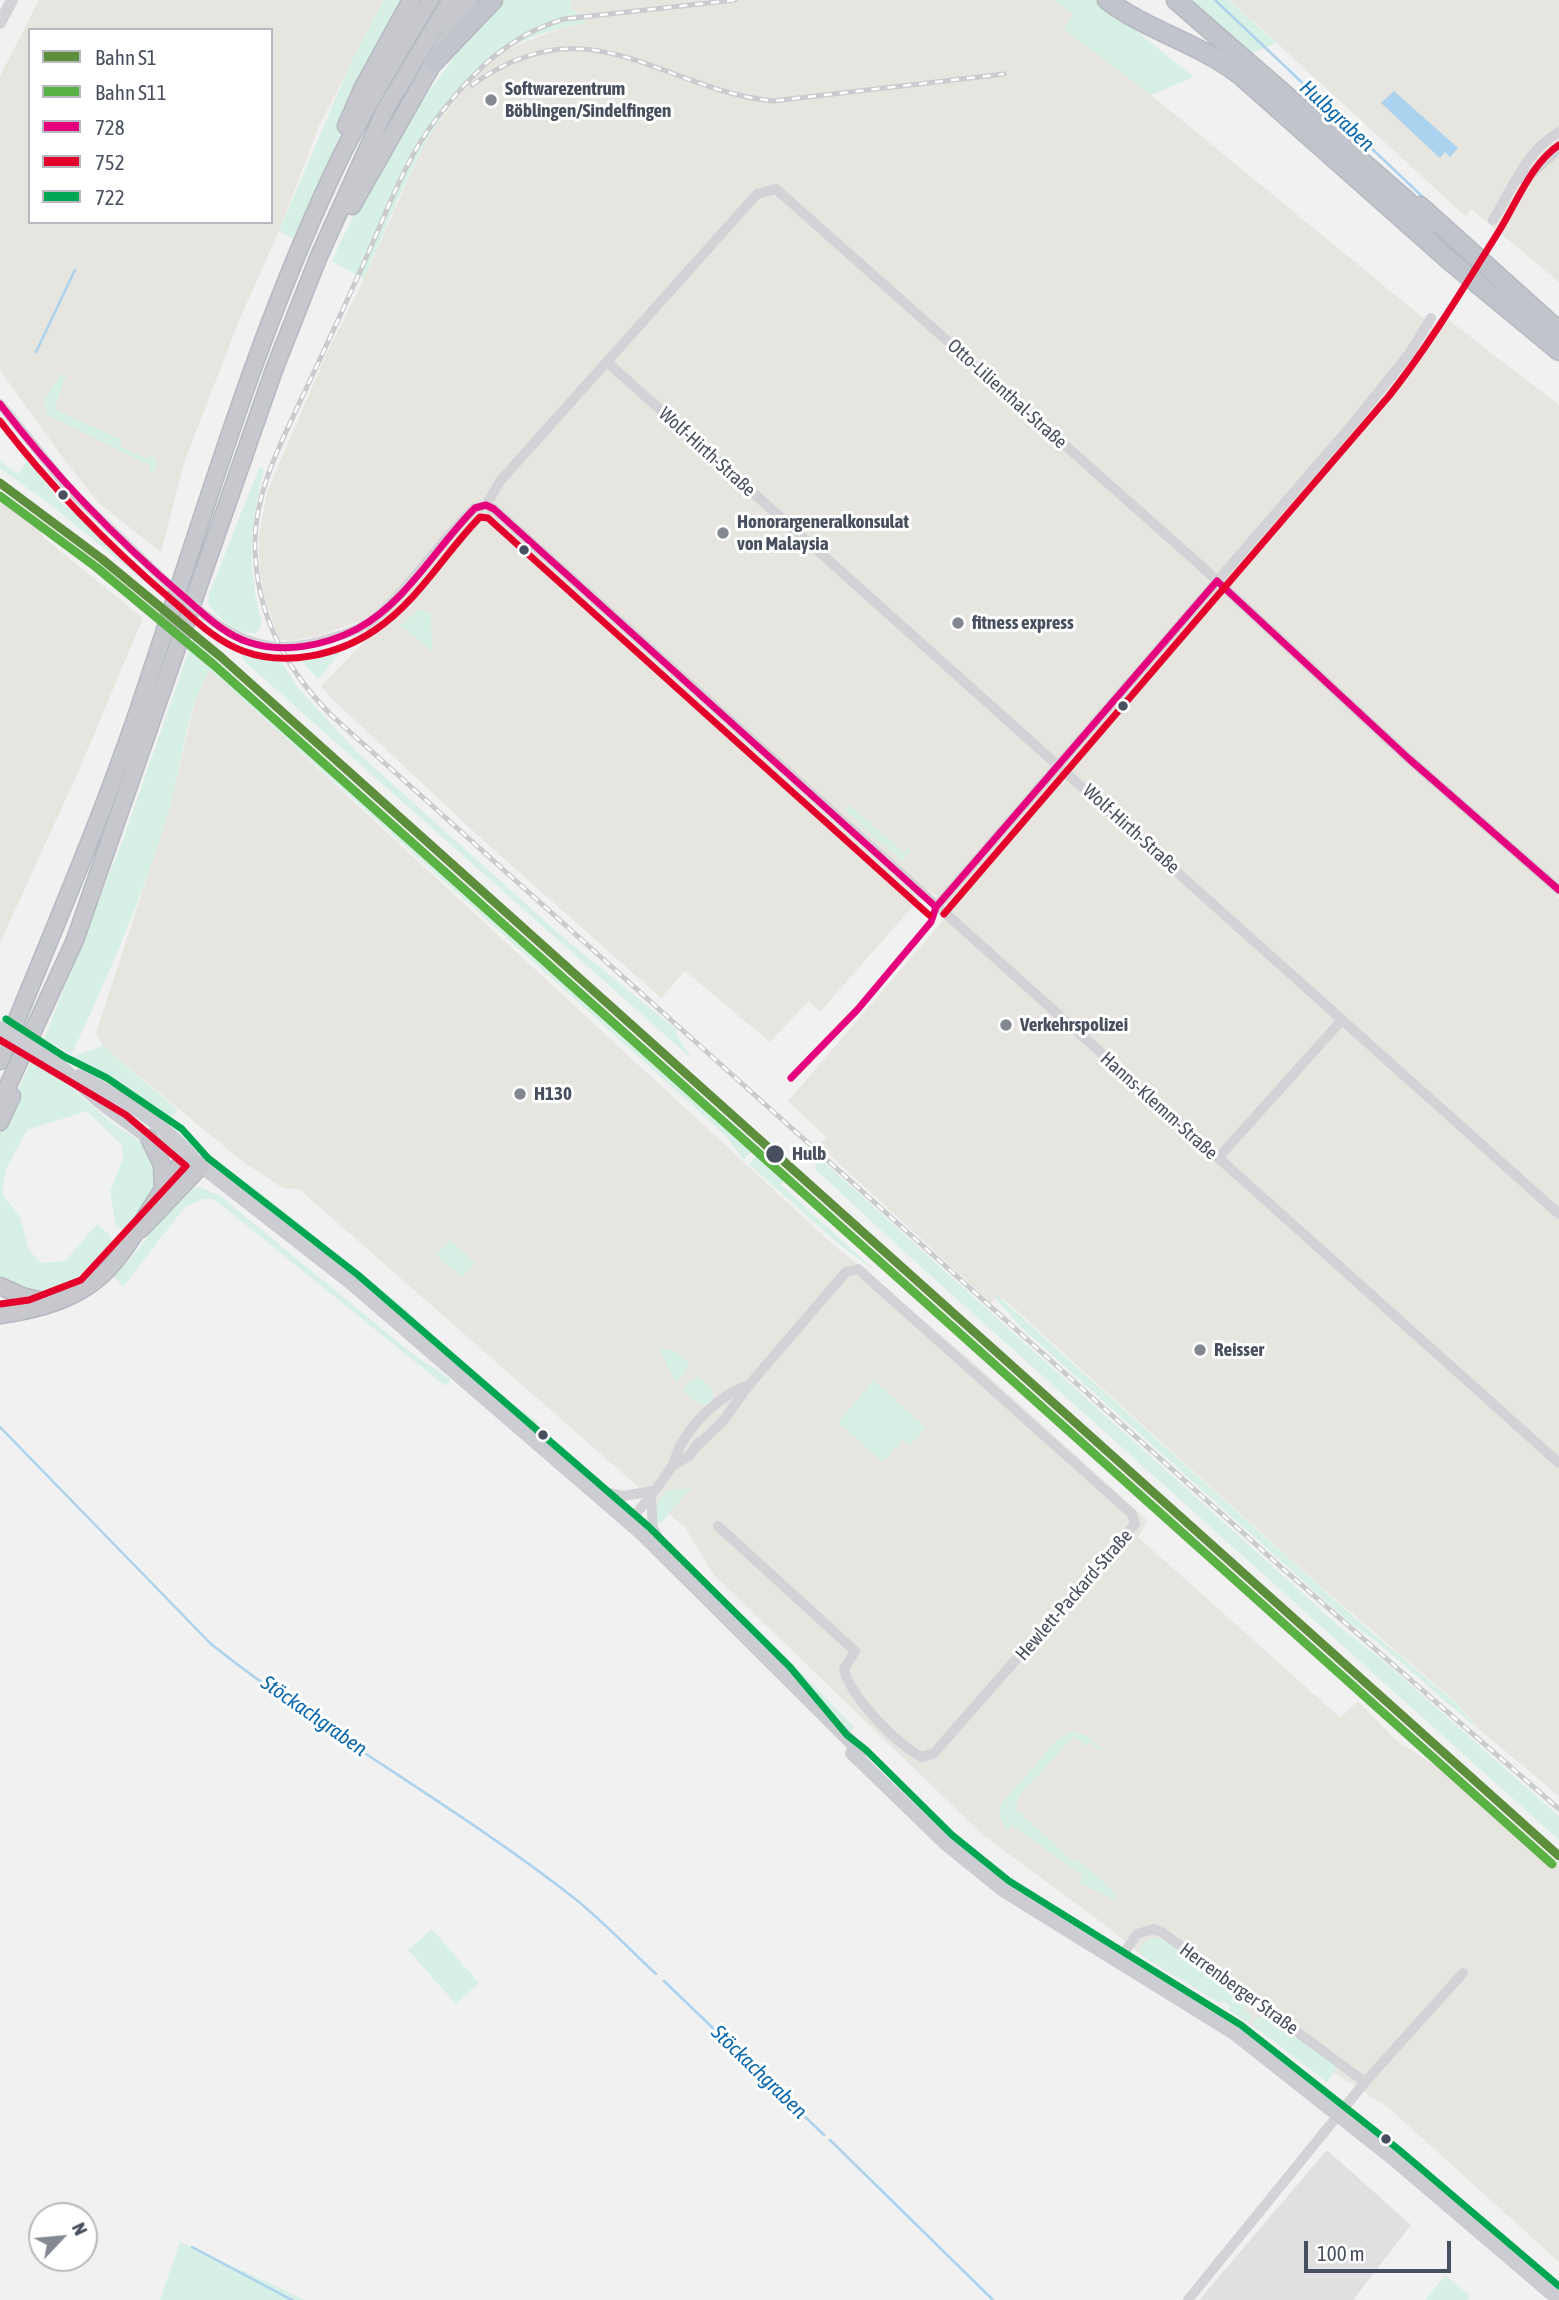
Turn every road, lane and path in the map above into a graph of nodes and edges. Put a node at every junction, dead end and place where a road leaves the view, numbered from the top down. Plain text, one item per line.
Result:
1 (12, 0) edge
2 (411, 0) edge
3 (430, 0) edge
4 (451, 0) edge
5 (469, 0) edge
6 (493, 0) edge
7 (1107, 0) edge
8 (1126, 0) edge
9 (1166, 0) edge
10 (1176, 0) edge
11 (0, 23) edge
12 (1168, 33) junction
13 (1248, 61) junction
14 (434, 62) junction
15 (1559, 132) edge
16 (1559, 149) edge
17 (1519, 179) junction
18 (321, 202) junction
19 (1493, 220) dead end
20 (332, 225) junction
21 (1454, 252) junction
22 (1482, 275) junction
23 (1432, 318) dead end
24 (1559, 331) edge
25 (1559, 337) edge
26 (1559, 351) edge
27 (607, 362) junction
28 (0, 404) edge
29 (486, 505) junction
30 (1217, 581) junction
31 (1060, 766) junction
32 (1559, 891) edge
33 (936, 907) junction
34 (17, 1020) junction
35 (1342, 1020) junction
36 (0, 1028) edge
37 (0, 1049) edge
38 (0, 1061) edge
39 (60, 1066) junction
40 (11, 1080) junction
41 (0, 1103) edge
42 (0, 1122) edge
43 (149, 1138) junction
44 (1218, 1158) junction
45 (201, 1166) junction
46 (163, 1188) junction
47 (1559, 1214) edge
48 (141, 1229) junction
49 (0, 1286) edge
50 (50, 1303) junction
51 (0, 1315) edge
52 (748, 1385) junction
53 (733, 1397) dead end
54 (697, 1446) junction
55 (1559, 1463) edge
56 (672, 1466) junction
57 (585, 1486) junction
58 (653, 1490) junction
59 (628, 1523) junction
60 (718, 1526) dead end
61 (673, 1563) junction
62 (1118, 1962) junction
63 (1463, 1972) dead end
64 (1365, 2082) junction
65 (1338, 2114) junction
66 (1188, 2300) edge
67 (1559, 2300) edge

1 - 11 street
2 - 18 highway
3 - 18 highway
4 - 20 highway
5 - 14 highway
6 - 14 highway
7 - 12 highway
8 - 12 highway
9 - 13 highway
10 - 13 highway
12 - 21 highway
13 - 21 highway
14 - 20 highway
15 - 17 street
16 - 17 street
17 - 19 street
18 - 34 highway
20 - 40 highway
21 - 22 highway
22 - 24 highway
22 - 25 highway
22 - 26 highway
23 - 30 street
27 - 29 street, Otto-Lilienthal-Straße
27 - 30 street, Otto-Lilienthal-Straße
27 - 31 street, Wolf-Hirth-Straße
28 - 29 street, bridge
29 - 33 street, Hanns-Klemm-Straße
30 - 31 street
30 - 32 street, Otto-Lilienthal-Straße
31 - 33 street
31 - 35 street, Wolf-Hirth-Straße
33 - 44 street, Hanns-Klemm-Straße
34 - 37 highway
34 - 38 highway
35 - 44 street
35 - 47 street, Wolf-Hirth-Straße
36 - 39 main road, Herrenberger Straße, bridge
39 - 43 main road, Herrenberger Straße
39 - 45 main road, Herrenberger Straße
40 - 41 highway
40 - 42 highway
43 - 45 main road, Herrenberger Straße
43 - 46 highway
44 - 55 street, Hanns-Klemm-Straße
45 - 46 highway
45 - 48 highway
45 - 57 main road, Herrenberger Straße
46 - 48 highway
48 - 50 highway
49 - 50 highway
50 - 51 highway
52 - 54 street, Hewlett-Packard-Straße
52 - 56 street, Hewlett-Packard-Straße
52 - 60 street, Hewlett-Packard-Straße
53 - 54 street, Hewlett-Packard-Straße
54 - 56 street, Hewlett-Packard-Straße
56 - 58 street, Hewlett-Packard-Straße
57 - 58 street
57 - 59 main road, Herrenberger Straße
58 - 59 street, Hewlett-Packard-Straße
58 - 61 street
59 - 61 main road, Herrenberger Straße
61 - 62 main road, Herrenberger Straße
62 - 64 street, Herrenberger Straße
62 - 65 main road, Herrenberger Straße
63 - 64 street
64 - 65 street
65 - 66 street
65 - 67 main road, Herrenberger Straße

